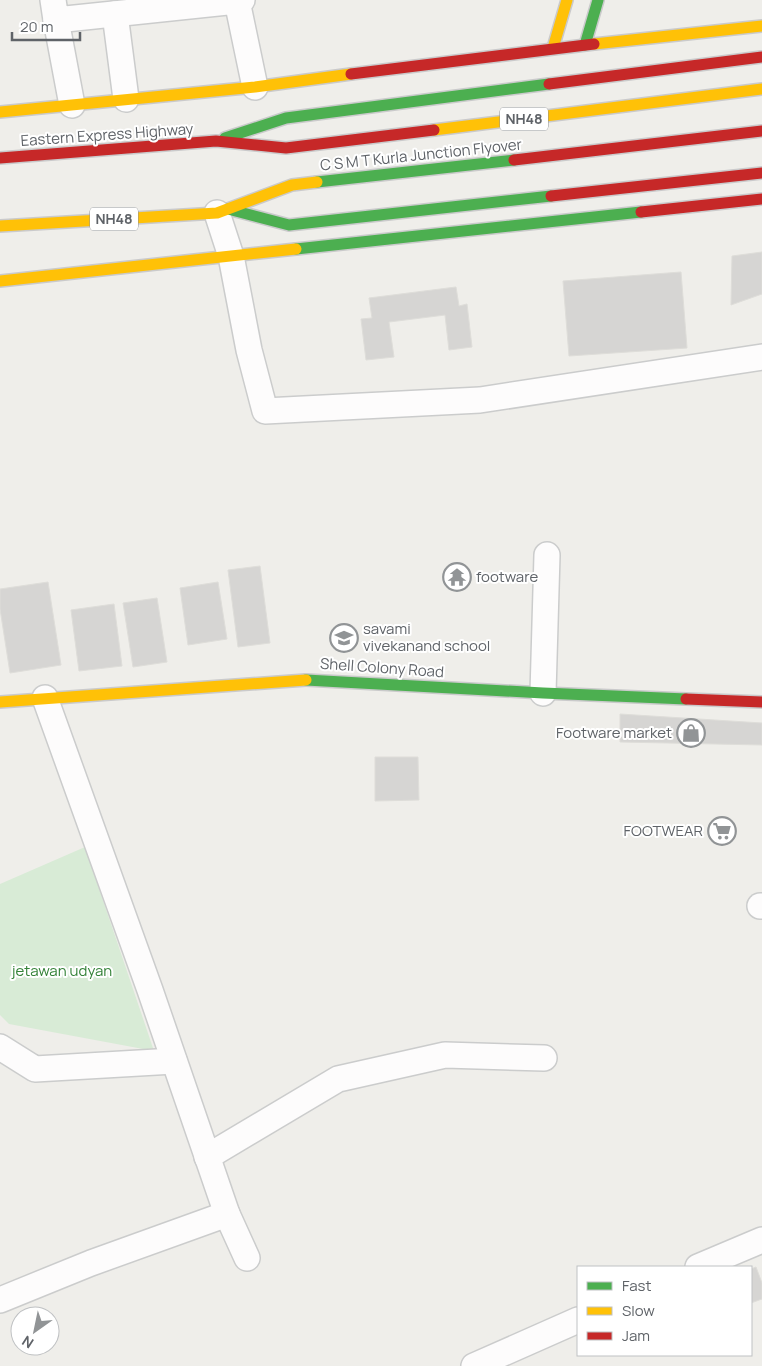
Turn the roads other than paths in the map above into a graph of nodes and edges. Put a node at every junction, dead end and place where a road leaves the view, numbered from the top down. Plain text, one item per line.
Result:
1 (239, 0) edge
2 (567, 0) edge
3 (598, 0) edge
4 (54, 10) edge
5 (115, 14) junction
6 (762, 26) edge
7 (585, 44) junction
8 (553, 48) junction
9 (762, 57) edge
10 (256, 87) junction
11 (762, 89) edge
12 (126, 99) junction
13 (72, 105) junction
14 (0, 112) edge
15 (762, 131) edge
16 (216, 141) junction
17 (0, 158) edge
18 (762, 173) edge
19 (762, 198) edge
20 (223, 211) junction
21 (0, 226) edge
22 (231, 256) junction
23 (0, 281) edge
24 (762, 357) edge
25 (546, 555) dead end
26 (543, 693) junction
27 (46, 698) junction
28 (0, 702) edge
29 (762, 702) edge
30 (0, 1047) edge
31 (544, 1058) dead end
32 (174, 1060) junction
33 (207, 1156) junction
34 (227, 1214) junction
35 (762, 1240) edge
36 (246, 1258) dead end
37 (700, 1266) edge
38 (0, 1300) edge
39 (577, 1320) edge
40 (474, 1366) edge

1 - 5 street
1 - 10 street
2 - 8 main road
3 - 7 main road
4 - 5 street
4 - 13 street
5 - 12 street
6 - 7 main road
7 - 8 main road
8 - 10 main road
9 - 16 main road
10 - 12 main road
11 - 16 main road, C S M T Kurla Junction Flyover / NH48
12 - 13 main road
13 - 14 main road
15 - 20 main road, C S M T Kurla Junction Flyover / NH48
16 - 17 main road, Eastern Express Highway / NH48
18 - 20 main road
19 - 22 main road
20 - 21 main road, NH48
20 - 22 street
22 - 23 main road
22 - 24 street
25 - 26 street
26 - 27 main road, Shell Colony Road
26 - 29 main road, Shell Colony Road
27 - 28 main road, Shell Colony Road
27 - 32 street
30 - 32 street
31 - 33 street
32 - 33 street
33 - 34 street
34 - 36 street
34 - 38 street
35 - 37 street
39 - 40 street

